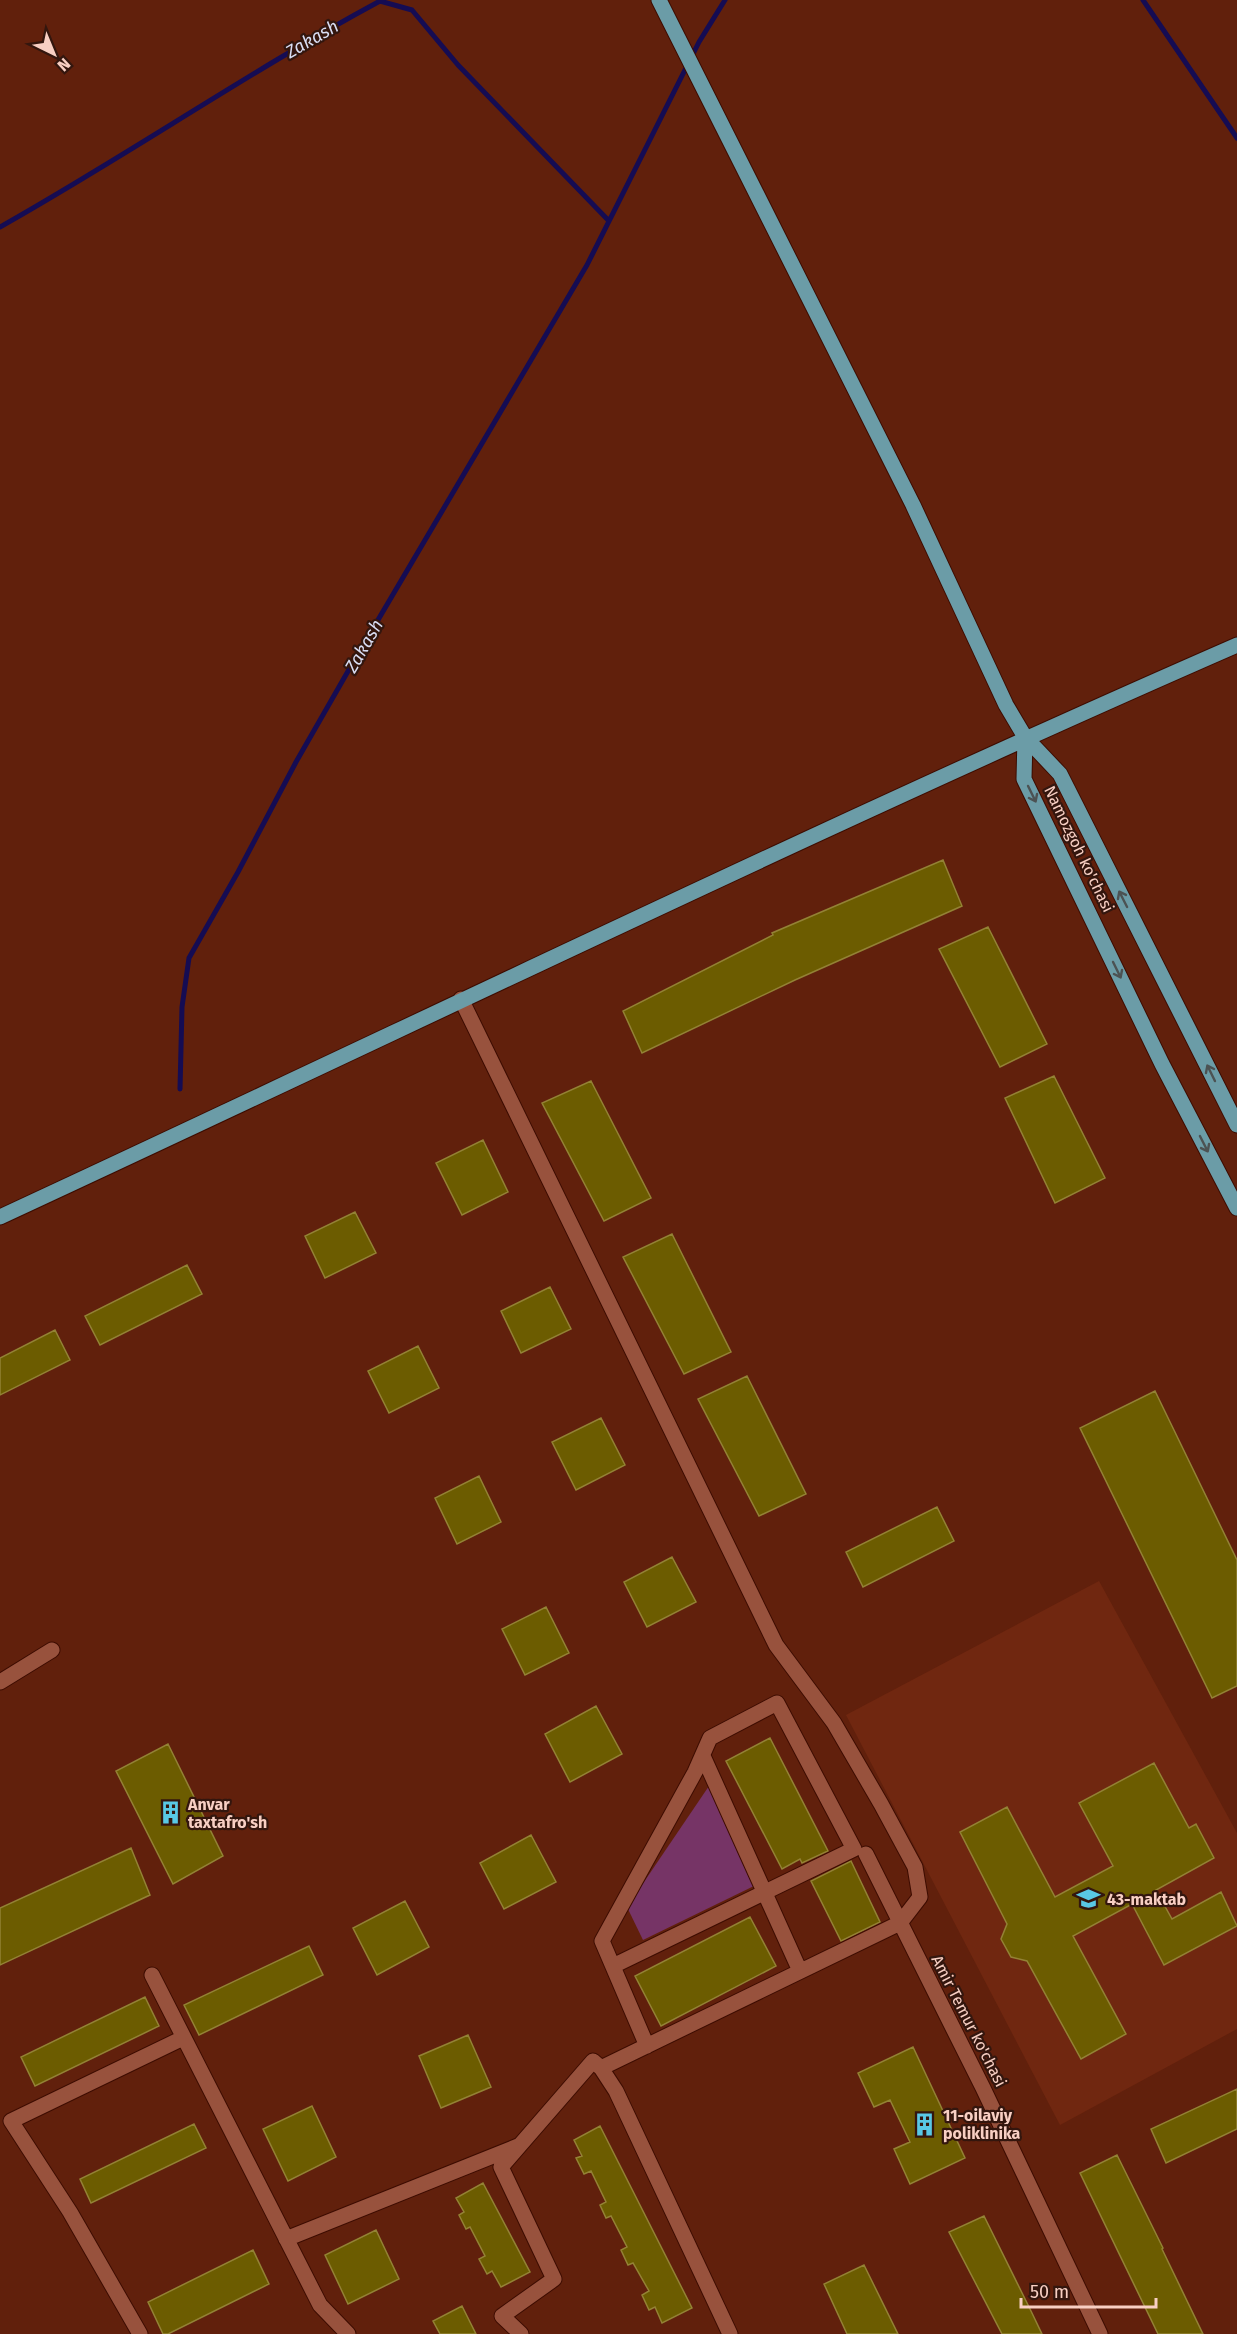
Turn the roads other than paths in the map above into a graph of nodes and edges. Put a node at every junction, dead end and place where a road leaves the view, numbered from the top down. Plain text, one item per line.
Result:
1 (659, 0) edge
2 (1237, 645) edge
3 (1025, 737) junction
4 (461, 999) junction
5 (1235, 1118) edge
6 (1237, 1208) edge
7 (0, 1217) edge
8 (52, 1650) dead end
9 (0, 1682) edge
10 (703, 1756) junction
11 (866, 1854) dead end
12 (765, 1893) junction
13 (900, 1923) junction
14 (613, 1966) junction
15 (800, 1971) junction
16 (152, 1975) dead end
17 (183, 2038) junction
18 (647, 2046) junction
19 (601, 2068) junction
20 (521, 2145) junction
21 (286, 2239) junction
22 (140, 2334) edge
23 (348, 2334) edge
24 (521, 2334) edge
25 (730, 2334) edge
26 (1100, 2334) edge

1 - 3 main road
2 - 3 main road
3 - 4 main road
5 -> 3 main road, Namozgoh ko'chasi
3 -> 6 main road, Namozgoh ko'chasi
4 - 7 main road
4 - 13 street
8 - 9 street
10 - 12 street
10 - 12 street
10 - 14 street
11 - 13 street, Amir Temur ko'chasi
12 - 14 street
12 - 15 street
13 - 15 street
13 - 26 street, Amir Temur ko'chasi
14 - 18 street
15 - 18 street
16 - 17 street
17 - 21 street
17 - 22 street
18 - 19 street
19 - 20 street
19 - 25 street
20 - 21 street
20 - 24 street
21 - 23 street

